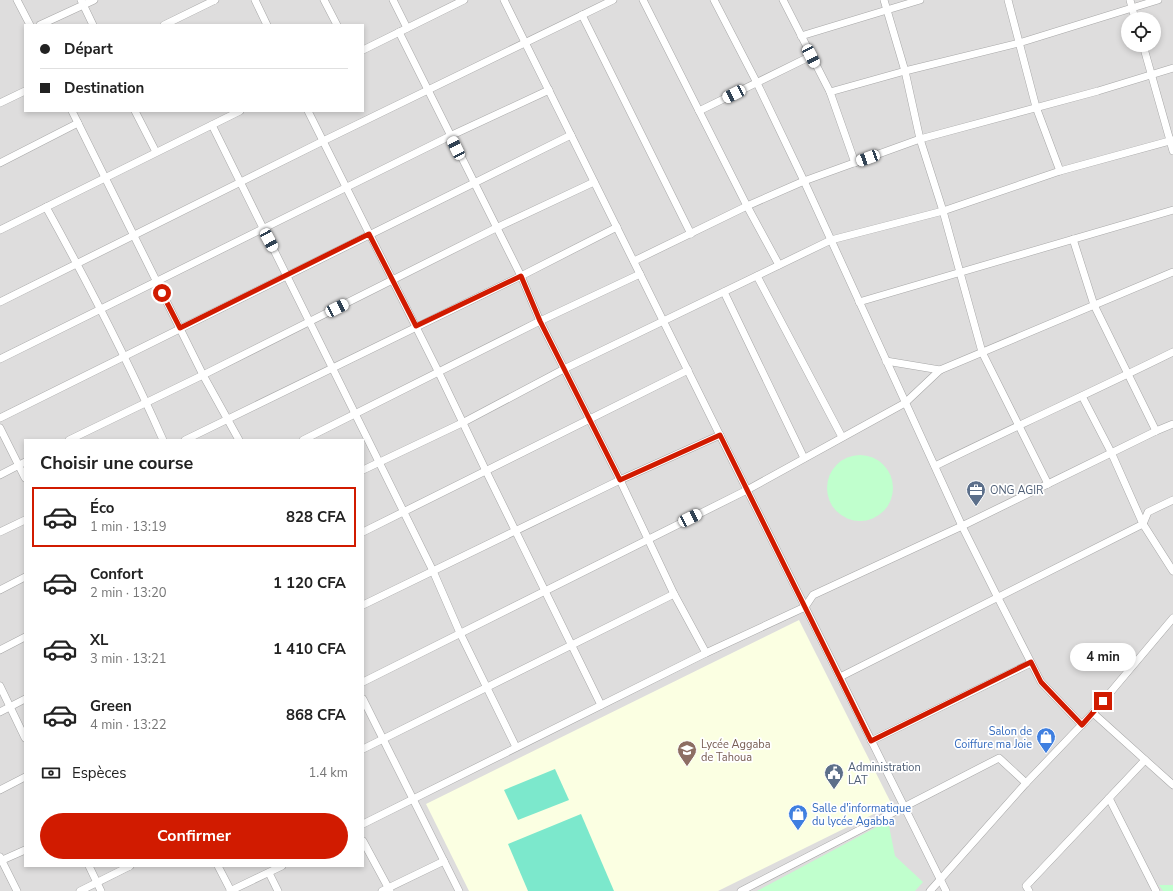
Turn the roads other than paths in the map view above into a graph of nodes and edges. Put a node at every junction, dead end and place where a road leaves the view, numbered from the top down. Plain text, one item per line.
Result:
1 (17, 0) edge
2 (94, 0) edge
3 (215, 0) edge
4 (255, 0) edge
5 (324, 0) edge
6 (393, 0) edge
7 (464, 0) edge
8 (504, 0) edge
9 (613, 0) edge
10 (643, 0) edge
11 (714, 0) edge
12 (783, 0) edge
13 (884, 0) edge
14 (920, 0) edge
15 (1008, 0) edge
16 (1130, 0) edge
17 (1158, 0) edge
18 (82, 3) edge
19 (1132, 8) junction
20 (888, 10) junction
21 (1133, 12) edge
22 (582, 15) junction
23 (29, 24) edge
24 (42, 24) edge
25 (92, 24) edge
26 (166, 24) edge
27 (267, 24) edge
28 (336, 24) edge
29 (407, 28) junction
30 (399, 32) junction
31 (801, 36) junction
32 (525, 43) junction
33 (1019, 43) junction
34 (364, 50) edge
35 (1145, 52) edge
36 (811, 56) junction
37 (1173, 68) edge
38 (905, 71) junction
39 (1152, 74) junction
40 (757, 83) junction
41 (428, 90) junction
42 (549, 90) junction
43 (24, 92) edge
44 (830, 92) junction
45 (1, 100) edge
46 (1036, 107) junction
47 (699, 111) junction
48 (72, 112) edge
49 (136, 112) edge
50 (238, 112) edge
51 (308, 112) edge
52 (78, 123) junction
53 (212, 125) junction
54 (571, 135) junction
55 (450, 136) junction
56 (920, 140) junction
57 (323, 141) junction
58 (1172, 141) edge
59 (1173, 151) edge
60 (156, 152) junction
61 (0, 163) edge
62 (855, 163) junction
63 (1060, 171) junction
64 (105, 178) junction
65 (804, 181) junction
66 (240, 182) junction
67 (594, 182) junction
68 (474, 184) junction
69 (346, 187) junction
70 (747, 206) junction
71 (46, 207) junction
72 (1173, 210) edge
73 (943, 211) junction
74 (616, 227) junction
75 (496, 228) junction
76 (262, 229) junction
77 (0, 230) edge
78 (369, 234) junction
79 (690, 234) junction
80 (134, 235) junction
81 (1073, 239) junction
82 (831, 240) junction
83 (634, 261) junction
84 (77, 263) junction
85 (779, 265) junction
86 (960, 272) junction
87 (1173, 272) edge
88 (640, 274) junction
89 (288, 276) junction
90 (521, 276) junction
91 (758, 276) junction
92 (392, 280) junction
93 (156, 281) junction
94 (724, 292) junction
95 (0, 302) edge
96 (859, 302) junction
97 (1094, 305) junction
98 (100, 310) junction
99 (310, 321) junction
100 (540, 321) junction
101 (663, 321) junction
102 (416, 326) junction
103 (180, 328) junction
104 (982, 352) junction
105 (1173, 352) edge
106 (123, 356) junction
107 (0, 359) edge
108 (886, 361) junction
109 (333, 368) junction
110 (564, 368) junction
111 (688, 370) junction
112 (940, 370) junction
113 (439, 373) junction
114 (1128, 374) junction
115 (203, 375) junction
116 (1082, 396) junction
117 (146, 401) junction
118 (906, 403) junction
119 (356, 414) junction
120 (0, 418) edge
121 (589, 418) junction
122 (228, 419) junction
123 (464, 422) junction
124 (1018, 424) junction
125 (1173, 424) edge
126 (0, 428) edge
127 (1156, 430) junction
128 (720, 435) junction
129 (842, 437) junction
130 (71, 439) edge
131 (163, 439) edge
132 (187, 439) edge
133 (238, 439) edge
134 (305, 439) edge
135 (1111, 452) junction
136 (804, 458) junction
137 (380, 462) junction
138 (22, 464) edge
139 (935, 466) junction
140 (364, 470) edge
141 (486, 471) junction
142 (0, 475) edge
143 (620, 480) junction
144 (1048, 484) junction
145 (746, 490) junction
146 (1173, 500) edge
147 (404, 513) junction
148 (24, 520) edge
149 (1143, 524) junction
150 (962, 526) junction
151 (515, 531) junction
152 (0, 532) edge
153 (364, 532) edge
154 (649, 539) junction
155 (433, 570) junction
156 (1173, 571) edge
157 (24, 578) edge
158 (0, 590) edge
159 (545, 590) junction
160 (674, 594) junction
161 (997, 596) junction
162 (364, 604) edge
163 (805, 607) junction
164 (1173, 618) edge
165 (460, 633) junction
166 (24, 638) edge
167 (572, 645) junction
168 (0, 650) edge
169 (706, 653) junction
170 (1031, 662) junction
171 (840, 677) junction
172 (364, 681) edge
173 (0, 686) edge
174 (487, 687) junction
175 (24, 700) edge
176 (364, 701) edge
177 (602, 705) junction
178 (10, 707) junction
179 (0, 712) edge
180 (1093, 713) junction
181 (1082, 725) junction
182 (24, 736) edge
183 (384, 739) junction
184 (871, 741) junction
185 (516, 747) junction
186 (364, 749) edge
187 (1146, 760) junction
188 (24, 778) edge
189 (1026, 783) junction
190 (1173, 785) edge
191 (0, 790) edge
192 (1109, 798) junction
193 (413, 799) junction
194 (904, 807) junction
195 (364, 824) edge
196 (364, 844) edge
197 (24, 850) edge
198 (1, 860) edge
199 (444, 861) junction
200 (89, 867) edge
201 (128, 867) edge
202 (219, 867) edge
203 (280, 867) edge
204 (269, 872) junction
205 (940, 880) junction
206 (97, 883) junction
207 (387, 890) edge
208 (17, 891) edge
209 (80, 891) edge
210 (101, 891) edge
211 (231, 891) edge
212 (278, 891) edge
213 (459, 891) edge
214 (741, 891) edge
215 (930, 891) edge
216 (946, 891) edge
217 (1029, 891) edge
218 (1156, 891) edge

1 - 23 street
2 - 18 street
3 - 26 street
4 - 27 street
5 - 28 street
6 - 29 street
7 - 29 street
8 - 32 street
9 - 22 street
10 - 47 street
11 - 40 street
12 - 31 street
13 - 20 street
14 - 20 street
15 - 33 street
16 - 19 street
17 - 19 street
18 - 24 street
18 - 25 street
19 - 21 street
19 - 33 street
20 - 31 street
20 - 38 street
22 - 32 street
22 - 79 street
29 - 30 street
30 - 34 street
30 - 41 street
31 - 36 street
32 - 41 street
32 - 42 street
33 - 38 street
33 - 46 street
35 - 39 street
36 - 40 street
36 - 44 street
37 - 39 street
38 - 44 street
38 - 56 street
39 - 46 street
39 - 58 street
40 - 47 street
40 - 65 street
41 - 55 street
41 - 57 street
42 - 54 street
42 - 55 street
43 - 45 street
44 - 62 street
46 - 56 street
46 - 63 street
47 - 70 street
48 - 52 street
49 - 60 street
50 - 53 street
51 - 57 street
52 - 61 street
52 - 64 street
53 - 60 street
53 - 66 street
54 - 67 street
54 - 68 street
55 - 68 street
55 - 69 street
56 - 62 street
56 - 73 street
57 - 66 street
57 - 69 street
58 - 59 street
58 - 63 street
60 - 64 street
62 - 65 street
63 - 73 street
64 - 71 street
64 - 80 street
65 - 70 street
65 - 82 street
66 - 76 street
66 - 80 street
67 - 74 street
67 - 75 street
68 - 75 street
68 - 78 street
69 - 76 street
69 - 78 street
70 - 79 street
70 - 85 street
71 - 77 street
71 - 84 street
72 - 81 street
73 - 82 street
73 - 86 street
74 - 83 street
74 - 90 street
75 - 90 street
75 - 92 street
76 - 89 street
76 - 93 street
78 - 89 street
78 - 92 street
79 - 83 street
80 - 84 street
80 - 93 street
81 - 86 street
81 - 97 street
82 - 85 street
82 - 96 street
83 - 88 street
84 - 95 street
84 - 98 street
85 - 91 street
86 - 96 street
86 - 104 street
87 - 97 street
88 - 100 street
88 - 101 street
89 - 99 street
89 - 103 street
90 - 100 street
90 - 102 street
91 - 94 street
91 - 129 street
92 - 99 street
92 - 102 street
93 - 98 street
93 - 103 street
94 - 101 street
94 - 136 street
96 - 108 street
97 - 104 street
97 - 114 street
98 - 106 street
98 - 107 street
99 - 109 street
99 - 115 street
100 - 110 street
100 - 113 street
101 - 110 street
101 - 111 street
102 - 109 street
102 - 113 street
103 - 106 street
103 - 115 street
104 - 112 street
104 - 124 street
105 - 114 street
106 - 117 street
106 - 120 street
108 - 112 street
108 - 118 street
109 - 119 street
109 - 122 street
110 - 121 street
110 - 123 street
111 - 121 street
111 - 128 street
112 - 118 street
113 - 119 street
113 - 123 street
114 - 116 street
114 - 127 street
115 - 117 street
115 - 122 street
116 - 124 street
116 - 135 street
117 - 130 street
117 - 131 street
118 - 129 street
118 - 139 street
119 - 134 street
119 - 137 street
121 - 141 street
121 - 143 street
122 - 132 street
122 - 133 street
123 - 137 street
123 - 141 street
124 - 139 street
124 - 144 street
125 - 127 street
126 - 138 street
127 - 135 street
128 - 143 street
128 - 145 street
129 - 136 street
135 - 144 street
135 - 149 street
136 - 145 street
137 - 140 street
137 - 147 street
138 - 142 street
139 - 150 street
141 - 147 street
141 - 151 street
143 - 151 street
143 - 154 street
144 - 150 street
145 - 154 street
145 - 163 street
146 - 149 street
147 - 153 street
147 - 155 street
148 - 152 street
149 - 156 street
149 - 161 street
150 - 161 street
150 - 163 street
151 - 155 street
151 - 159 street
154 - 159 street
154 - 160 street
155 - 162 street
155 - 165 street
157 - 158 street
159 - 165 street
159 - 167 street
160 - 167 street
160 - 169 street
161 - 170 street
161 - 171 street
163 - 169 street
163 - 171 street
164 - 180 street
165 - 172 street
165 - 174 street
166 - 168 street
167 - 174 street
167 - 177 street
169 - 177 street
170 - 181 street
170 - 184 street
171 - 184 street
173 - 178 street
174 - 183 street
174 - 185 street
175 - 178 street
176 - 183 street
177 - 185 street
178 - 179 street
178 - 182 street
180 - 181 street
180 - 187 street
181 - 189 street
183 - 186 street
183 - 193 street
184 - 194 street
185 - 193 street
187 - 190 street
187 - 192 street
188 - 191 street
189 - 194 street
189 - 205 street
192 - 217 street
192 - 218 street
193 - 195 street
193 - 199 street
194 - 205 street
194 - 214 street
196 - 207 street
197 - 198 street
198 - 208 street
199 - 207 street
199 - 213 street
200 - 206 street
201 - 206 street
202 - 211 street
203 - 204 street
204 - 211 street
204 - 212 street
205 - 215 street
205 - 216 street
206 - 209 street
206 - 210 street

